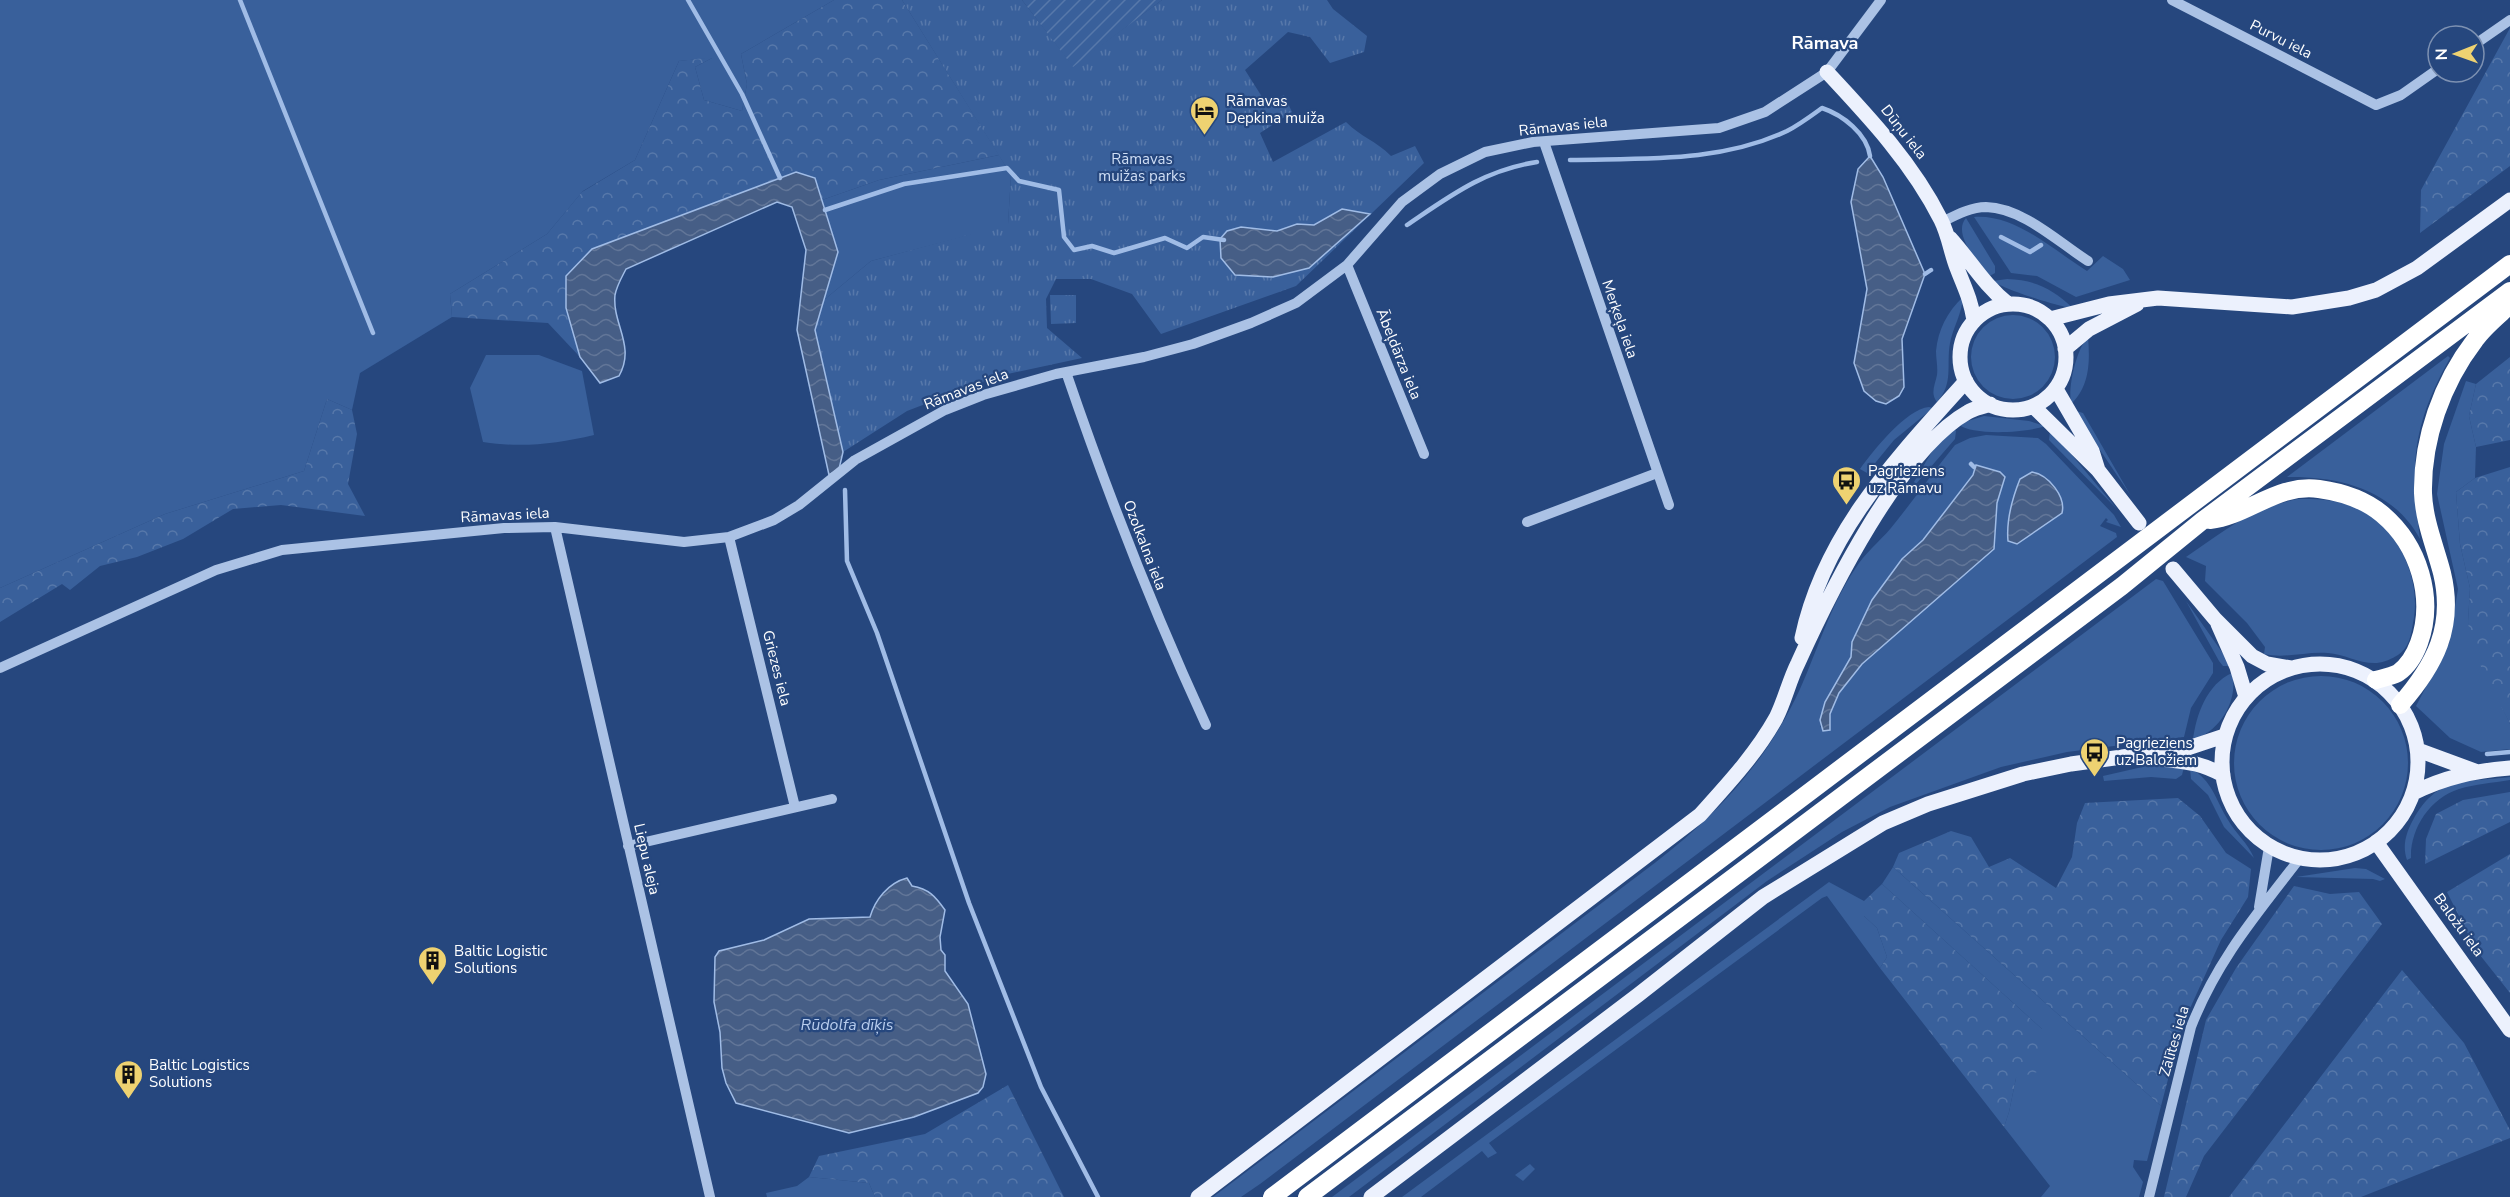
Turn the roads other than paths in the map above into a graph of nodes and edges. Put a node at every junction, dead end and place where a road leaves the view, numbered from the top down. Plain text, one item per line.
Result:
1 (1881, 0) edge
2 (2172, 0) edge
3 (2510, 20) edge
4 (2486, 37) edge
5 (1827, 72) junction
6 (2426, 77) edge
7 (1544, 142) junction
8 (2510, 200) edge
9 (1944, 228) junction
10 (2088, 261) dead end
11 (2510, 264) edge
12 (1347, 265) junction
13 (2510, 291) edge
14 (2140, 302) junction
15 (2008, 304) junction
16 (2510, 305) edge
17 (2050, 318) junction
18 (1974, 320) junction
19 (2065, 349) junction
20 (1066, 372) junction
21 (1966, 381) junction
22 (2056, 389) junction
23 (1989, 404) junction
24 (2034, 407) junction
25 (1424, 454) dead end
26 (2098, 470) junction
27 (1657, 473) junction
28 (1669, 505) dead end
29 (2202, 521) junction
30 (1527, 522) dead end
31 (2139, 523) dead end
32 (555, 527) junction
33 (729, 537) junction
34 (2173, 569) dead end
35 (2215, 619) junction
36 (1797, 664) junction
37 (0, 668) edge
38 (2291, 668) junction
39 (2376, 680) junction
40 (2246, 697) junction
41 (2400, 705) junction
42 (1206, 725) dead end
43 (2224, 736) junction
44 (2418, 750) junction
45 (2141, 755) junction
46 (2510, 768) edge
47 (2475, 771) junction
48 (2223, 776) junction
49 (2413, 793) junction
50 (832, 799) dead end
51 (795, 807) junction
52 (2376, 842) junction
53 (628, 846) junction
54 (2269, 847) junction
55 (2300, 858) junction
56 (2259, 907) junction
57 (2510, 1030) edge
58 (710, 1197) edge
59 (1198, 1197) edge
60 (1272, 1197) edge
61 (1307, 1197) edge
62 (1371, 1197) edge
63 (2149, 1197) edge

1 - 5 street, Rāmavas iela
2 - 6 street, Purvu iela
3 - 4 street
5 - 7 street, Rāmavas iela
5 - 9 main road, Dūņu iela
7 - 12 street, Rāmavas iela
7 - 27 street, Merķeļa iela
8 - 14 main road
9 - 10 street
9 - 15 main road, Dūņu iela
9 - 18 main road, Dūņu iela
11 - 60 highway
12 - 20 street, Rāmavas iela
12 - 25 street, Ābeļdārza iela
13 - 29 highway
14 - 17 main road
14 - 19 main road
15 - 17 main road
15 - 18 main road
16 - 41 highway
17 - 19 main road
18 - 21 main road
19 - 22 main road
20 - 33 street, Rāmavas iela
20 - 42 street, Ozolkalna iela
21 - 23 main road
21 - 36 main road
22 - 24 main road
22 - 26 main road
23 - 24 main road
23 - 36 main road
24 - 26 main road
26 - 31 main road
27 - 28 street, Merķeļa iela
27 - 30 street
29 - 39 highway
29 - 61 highway
32 - 33 street, Rāmavas iela
32 - 37 street, Rāmavas iela
32 - 53 street, Liepu aleja
33 - 51 street, Griezes iela
34 - 35 main road
35 - 38 main road
35 - 40 main road
36 - 59 main road
38 - 39 main road
38 - 40 main road
39 - 41 main road
40 - 43 main road
41 - 44 main road
43 - 45 main road
43 - 48 main road
44 - 47 main road
44 - 49 main road
45 - 48 main road
45 - 62 main road
46 - 47 main road
47 - 49 main road
48 - 54 main road
49 - 52 main road
50 - 51 street
51 - 53 street
52 - 55 main road
52 - 57 main road, Baložu iela
53 - 58 street, Liepu aleja
54 - 55 main road
54 - 56 street, Zālītes iela
55 - 56 street, Zālītes iela
56 - 63 street, Zālītes iela

